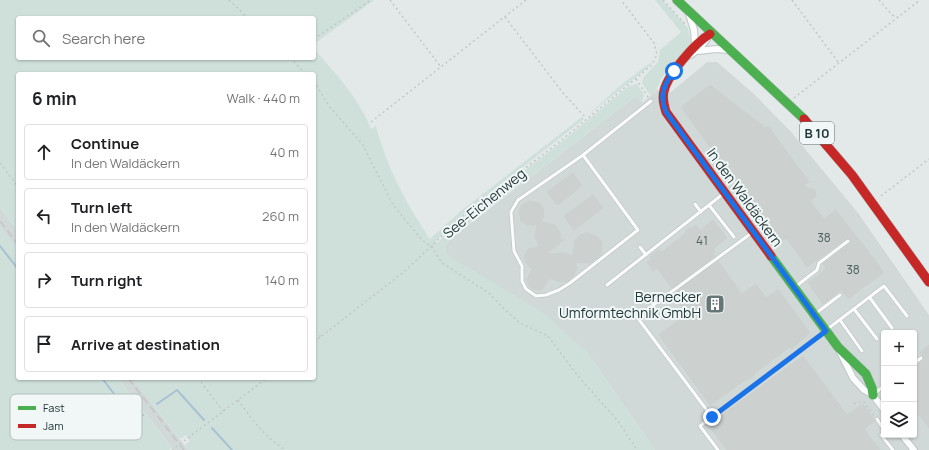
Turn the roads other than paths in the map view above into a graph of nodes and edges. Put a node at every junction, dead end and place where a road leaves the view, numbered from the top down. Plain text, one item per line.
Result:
1 (677, 0) edge
2 (689, 13) junction
3 (710, 34) junction
4 (696, 48) junction
5 (728, 50) junction
6 (651, 101) road end
7 (583, 154) junction
8 (724, 192) junction
9 (695, 204) dead end
10 (709, 205) junction
11 (701, 212) junction
12 (753, 232) junction
13 (734, 237) dead end
14 (848, 241) dead end
15 (640, 247) dead end
16 (646, 254) junction
17 (929, 282) edge
18 (607, 285) dead end
19 (794, 288) junction
20 (840, 295) dead end
21 (870, 298) junction
22 (854, 309) junction
23 (814, 315) junction
24 (907, 316) dead end
25 (840, 320) junction
26 (892, 328) dead end
27 (826, 331) junction
28 (876, 339) dead end
29 (862, 351) dead end
30 (921, 358) dead end
31 (917, 361) edge
32 (881, 388) edge
33 (873, 395) junction
34 (881, 406) edge
35 (712, 417) junction
36 (877, 419) road end
37 (881, 426) edge
38 (883, 438) edge
39 (904, 438) edge
40 (718, 450) edge
41 (893, 450) edge
42 (914, 450) edge

1 - 2 street, B 10
2 - 3 street, B 10
2 - 4 street
3 - 4 street, In den Waldäckern
3 - 5 street, B 10
4 - 5 street
4 - 8 street, In den Waldäckern
5 - 17 street, B 10
6 - 7 lane
7 - 7 lane
8 - 10 lane
8 - 12 street, In den Waldäckern
9 - 11 lane
10 - 11 lane
10 - 13 lane
11 - 16 lane
12 - 19 street, In den Waldäckern
12 - 35 lane
14 - 19 lane
15 - 16 lane
16 - 18 lane
19 - 23 street, In den Waldäckern
20 - 23 lane
21 - 22 lane
21 - 24 lane
21 - 26 lane
22 - 25 lane
22 - 28 lane
23 - 27 street, In den Waldäckern
25 - 27 lane
25 - 29 lane
27 - 33 street, In den Waldäckern
27 - 35 lane
30 - 31 lane
32 - 33 lane
33 - 34 street, In den Waldäckern
35 - 40 lane
36 - 37 lane
38 - 41 lane
39 - 42 street

